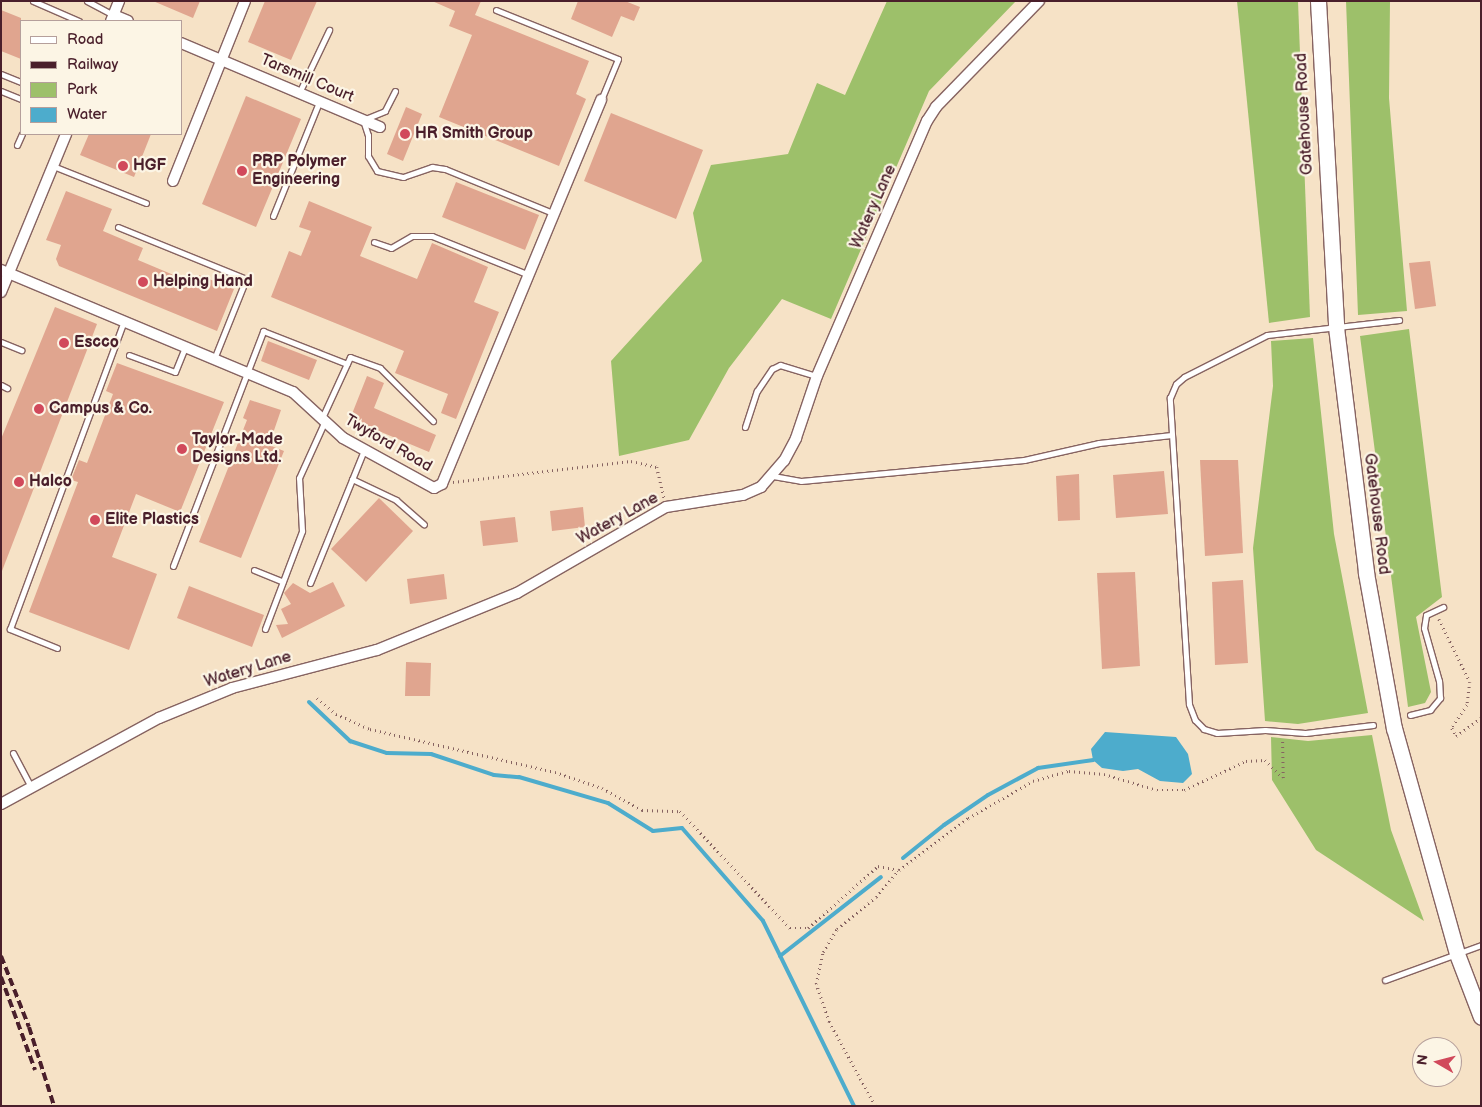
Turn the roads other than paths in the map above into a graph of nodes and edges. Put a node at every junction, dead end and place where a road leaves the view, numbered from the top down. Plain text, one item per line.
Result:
1 (32, 1) edge
2 (87, 1) edge
3 (119, 1) edge
4 (245, 1) edge
5 (1039, 1) edge
6 (1318, 1) edge
7 (496, 10) dead end
8 (112, 18) edge
9 (77, 20) edge
10 (329, 30) dead end
11 (182, 43) edge
12 (221, 59) junction
13 (1, 74) edge
14 (20, 82) edge
15 (395, 91) dead end
16 (1, 92) edge
17 (299, 92) junction
18 (20, 99) edge
19 (601, 100) joint
20 (320, 101) junction
21 (363, 120) junction
22 (380, 127) dead end
23 (22, 135) edge
24 (66, 135) edge
25 (17, 145) dead end
26 (52, 166) junction
27 (172, 181) dead end
28 (146, 203) dead end
29 (555, 214) junction
30 (273, 216) dead end
31 (118, 227) dead end
32 (374, 242) dead end
33 (5, 272) edge
34 (530, 276) junction
35 (1, 292) edge
36 (1399, 320) dead end
37 (124, 322) junction
38 (1336, 327) junction
39 (1, 342) edge
40 (185, 347) junction
41 (21, 350) dead end
42 (129, 355) dead end
43 (214, 359) junction
44 (347, 364) junction
45 (248, 373) junction
46 (817, 376) junction
47 (1, 385) edge
48 (7, 388) dead end
49 (433, 420) dead end
50 (323, 421) junction
51 (745, 427) dead end
52 (1172, 435) junction
53 (364, 450) junction
54 (773, 476) junction
55 (352, 479) junction
56 (424, 524) dead end
57 (173, 566) dead end
58 (254, 570) dead end
59 (283, 582) junction
60 (310, 583) dead end
61 (1440, 608) road end
62 (265, 629) dead end
63 (57, 648) dead end
64 (1410, 715) dead end
65 (1373, 725) dead end
66 (13, 754) dead end
67 (30, 787) junction
68 (1, 804) edge
69 (1481, 945) edge
70 (1457, 954) junction
71 (1385, 980) dead end
72 (1481, 1017) edge

1 - 9 lane
2 - 8 lane
3 - 8 street
4 - 12 street
5 - 46 street, Watery Lane
6 - 38 main road, Gatehouse Road
7 - 19 lane
10 - 17 lane
11 - 12 street, Tarsmill Court
12 - 17 street, Tarsmill Court
12 - 27 street
13 - 14 lane
15 - 21 lane
16 - 18 lane
17 - 20 street, Tarsmill Court
19 - 29 street, Twyford Road
20 - 21 street, Tarsmill Court
20 - 30 lane
21 - 22 street, Tarsmill Court
21 - 29 lane
23 - 25 lane
24 - 26 street
26 - 28 lane
26 - 33 street
29 - 34 street, Twyford Road
31 - 43 lane
32 - 34 lane
33 - 35 street
33 - 37 street, Twyford Road
34 - 53 street, Twyford Road
36 - 38 lane
37 - 40 street, Twyford Road
37 - 63 lane
38 - 52 lane
38 - 70 main road, Gatehouse Road
39 - 41 lane
40 - 42 lane
40 - 43 street, Twyford Road
43 - 45 street, Twyford Road
44 - 45 lane
44 - 49 lane
44 - 50 lane
45 - 50 street, Twyford Road
45 - 57 lane
46 - 51 lane
46 - 54 street, Watery Lane
47 - 48 lane
50 - 53 street, Twyford Road
50 - 59 lane
52 - 54 lane
52 - 65 lane
53 - 55 lane
54 - 67 street, Watery Lane
55 - 56 lane
55 - 60 lane
58 - 59 lane
59 - 62 lane
61 - 64 lane
66 - 67 lane
67 - 68 street, Watery Lane
69 - 70 lane
70 - 71 lane
70 - 72 main road, Gatehouse Road

